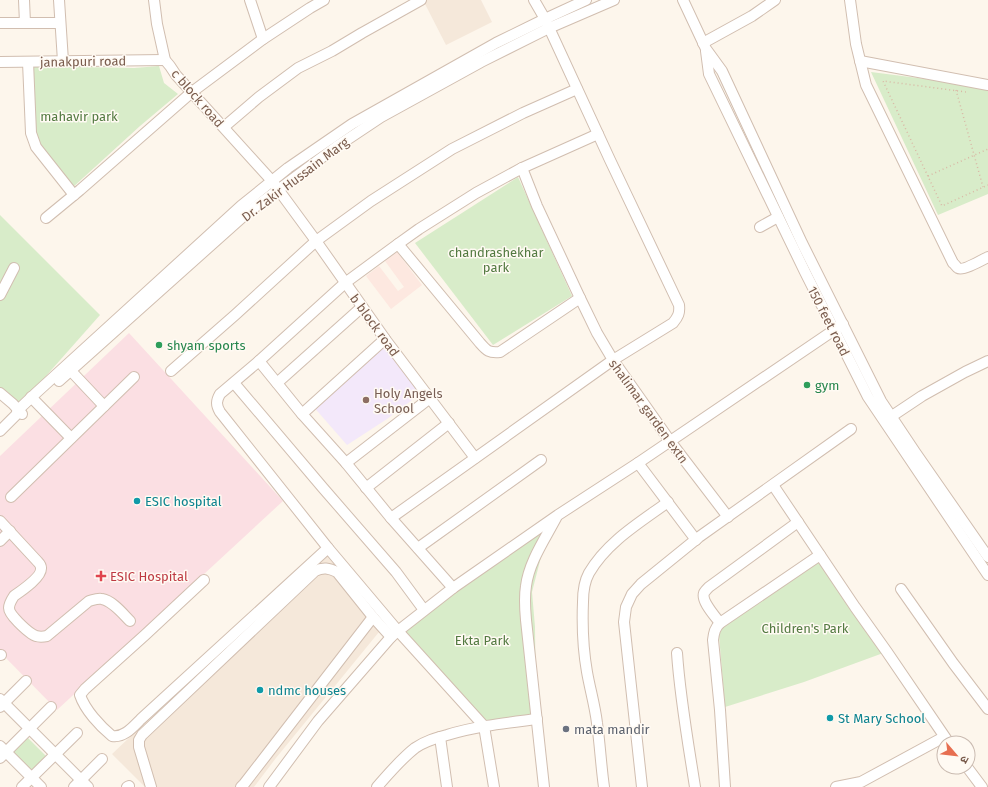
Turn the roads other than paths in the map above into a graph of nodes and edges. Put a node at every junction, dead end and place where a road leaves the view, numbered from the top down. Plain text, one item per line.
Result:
1 (24, 0) edge
2 (59, 0) edge
3 (154, 0) edge
4 (250, 0) edge
5 (324, 0) edge
6 (421, 0) edge
7 (534, 0) edge
8 (586, 0) edge
9 (614, 0) edge
10 (683, 0) edge
11 (775, 0) edge
12 (850, 0) edge
13 (0, 22) edge
14 (25, 23) junction
15 (60, 23) junction
16 (547, 24) junction
17 (263, 38) junction
18 (704, 46) junction
19 (165, 60) junction
20 (63, 61) junction
21 (860, 61) junction
22 (0, 62) edge
23 (28, 62) junction
24 (988, 85) edge
25 (577, 89) junction
26 (192, 92) junction
27 (224, 127) junction
28 (598, 134) junction
29 (522, 168) junction
30 (272, 181) junction
31 (278, 190) junction
32 (74, 195) junction
33 (778, 217) junction
34 (46, 218) dead end
35 (760, 227) dead end
36 (316, 241) junction
37 (398, 244) junction
38 (988, 257) edge
39 (14, 268) dead end
40 (345, 283) junction
41 (0, 295) edge
42 (580, 298) junction
43 (362, 307) junction
44 (843, 324) junction
45 (834, 330) junction
46 (385, 339) junction
47 (612, 360) junction
48 (988, 360) edge
49 (259, 361) junction
50 (71, 370) junction
51 (171, 371) dead end
52 (134, 377) dead end
53 (234, 383) junction
54 (277, 384) junction
55 (0, 394) edge
56 (430, 398) junction
57 (34, 400) junction
58 (104, 406) junction
59 (17, 411) junction
60 (302, 414) junction
61 (888, 418) junction
62 (449, 424) junction
63 (851, 429) dead end
64 (0, 431) edge
65 (71, 438) junction
66 (670, 441) junction
67 (475, 458) junction
68 (541, 460) dead end
69 (346, 463) junction
70 (638, 463) junction
71 (773, 485) junction
72 (366, 488) junction
73 (11, 497) dead end
74 (668, 502) junction
75 (558, 515) junction
76 (728, 517) junction
77 (391, 518) junction
78 (0, 521) edge
79 (798, 522) junction
80 (10, 531) junction
81 (696, 540) junction
82 (0, 541) edge
83 (328, 548) junction
84 (418, 548) junction
85 (820, 555) junction
86 (988, 558) edge
87 (988, 575) edge
88 (204, 580) dead end
89 (453, 588) junction
90 (901, 589) dead end
91 (424, 610) junction
92 (372, 617) junction
93 (130, 621) dead end
94 (720, 623) junction
95 (394, 634) junction
96 (677, 653) dead end
97 (26, 681) dead end
98 (1, 703) edge
99 (51, 707) dead end
100 (988, 709) edge
101 (537, 719) junction
102 (484, 726) junction
103 (30, 728) junction
104 (77, 732) dead end
105 (943, 735) edge
106 (440, 737) junction
107 (936, 745) edge
108 (2, 752) edge
109 (55, 754) junction
110 (102, 759) dead end
111 (973, 775) edge
112 (32, 778) junction
113 (81, 780) junction
114 (244, 786) edge
115 (22, 787) edge
116 (41, 787) edge
117 (74, 787) edge
118 (88, 787) edge
119 (151, 787) edge
120 (269, 787) edge
121 (377, 787) edge
122 (447, 787) edge
123 (494, 787) edge
124 (544, 787) edge
125 (604, 787) edge
126 (642, 787) edge
127 (695, 787) edge
128 (725, 787) edge
129 (836, 787) edge
130 (982, 787) edge

1 - 14 street
2 - 15 street
3 - 19 street, c block road
4 - 17 street
5 - 17 street
6 - 27 street
7 - 16 street
8 - 16 street, Dr. Zakir Hussain Marg
9 - 16 street, Dr. Zakir Hussain Marg
10 - 18 street, 150 feet road
11 - 18 street
12 - 21 street
13 - 14 street
14 - 15 street
15 - 20 street
16 - 25 street
16 - 30 street, Dr. Zakir Hussain Marg
16 - 31 street, Dr. Zakir Hussain Marg
17 - 26 street
18 - 33 street, 150 feet road
18 - 44 street, 150 feet road
19 - 20 street, janakpuri road
19 - 26 street, c block road
20 - 23 street, janakpuri road
21 - 24 street
21 - 38 street
22 - 23 street, janakpuri road
23 - 32 street
25 - 28 street
25 - 36 street
26 - 27 street, c block road
26 - 32 street
27 - 30 street, c block road
28 - 29 street
28 - 47 street
29 - 37 street
29 - 42 street, shalimar garden extn
30 - 31 street, c block road
30 - 57 street, Dr. Zakir Hussain Marg
31 - 36 street, b block road
31 - 50 street, Dr. Zakir Hussain Marg
32 - 34 street
33 - 35 street
33 - 45 street, 150 feet road
36 - 40 street, b block road
36 - 51 street
37 - 40 street
37 - 42 street
39 - 41 street
40 - 43 street, b block road
40 - 49 street
42 - 47 street, shalimar garden extn
43 - 46 street, b block road
43 - 54 street
44 - 45 street
44 - 61 street, 150 feet road
45 - 61 street, 150 feet road
45 - 66 street
46 - 56 street, b block road
46 - 60 street
47 - 66 street, shalimar garden extn
47 - 67 street
48 - 61 street
49 - 53 street
49 - 54 street
50 - 57 street, Dr. Zakir Hussain Marg
50 - 58 street
52 - 58 street
53 - 83 street
53 - 91 street
54 - 60 street
55 - 59 street
56 - 62 street, b block road
56 - 69 street
57 - 59 street, Dr. Zakir Hussain Marg
57 - 65 street
58 - 65 street
59 - 64 street, Dr. Zakir Hussain Marg
60 - 69 street
61 - 86 street, 150 feet road
61 - 87 street, 150 feet road
62 - 67 street, b block road
62 - 72 street
63 - 71 street
65 - 73 street
66 - 70 street
66 - 76 street, shalimar garden extn
67 - 77 street
68 - 84 street
69 - 72 street
70 - 74 street
70 - 75 street
71 - 76 street
71 - 79 street
72 - 77 street
74 - 81 street
74 - 125 street
75 - 89 street
75 - 101 street
76 - 81 street
77 - 84 street
78 - 80 street
79 - 85 street
79 - 94 street
80 - 82 street
80 - 93 street
81 - 126 street
83 - 88 street
83 - 95 street
84 - 89 street
85 - 94 street
85 - 105 street
89 - 91 street
90 - 100 street
91 - 95 street
92 - 95 street
92 - 114 street
92 - 119 street
94 - 128 street
95 - 102 street
95 - 120 street
96 - 127 street
97 - 98 street
98 - 103 street
99 - 103 street
101 - 102 street
101 - 124 street
102 - 106 street
102 - 123 street
103 - 108 street
103 - 109 street
104 - 109 street
106 - 121 street
106 - 122 street
107 - 129 street
108 - 112 street
109 - 112 street
109 - 113 street
110 - 113 street
111 - 130 street
112 - 115 street
112 - 116 street
113 - 117 street
113 - 118 street

